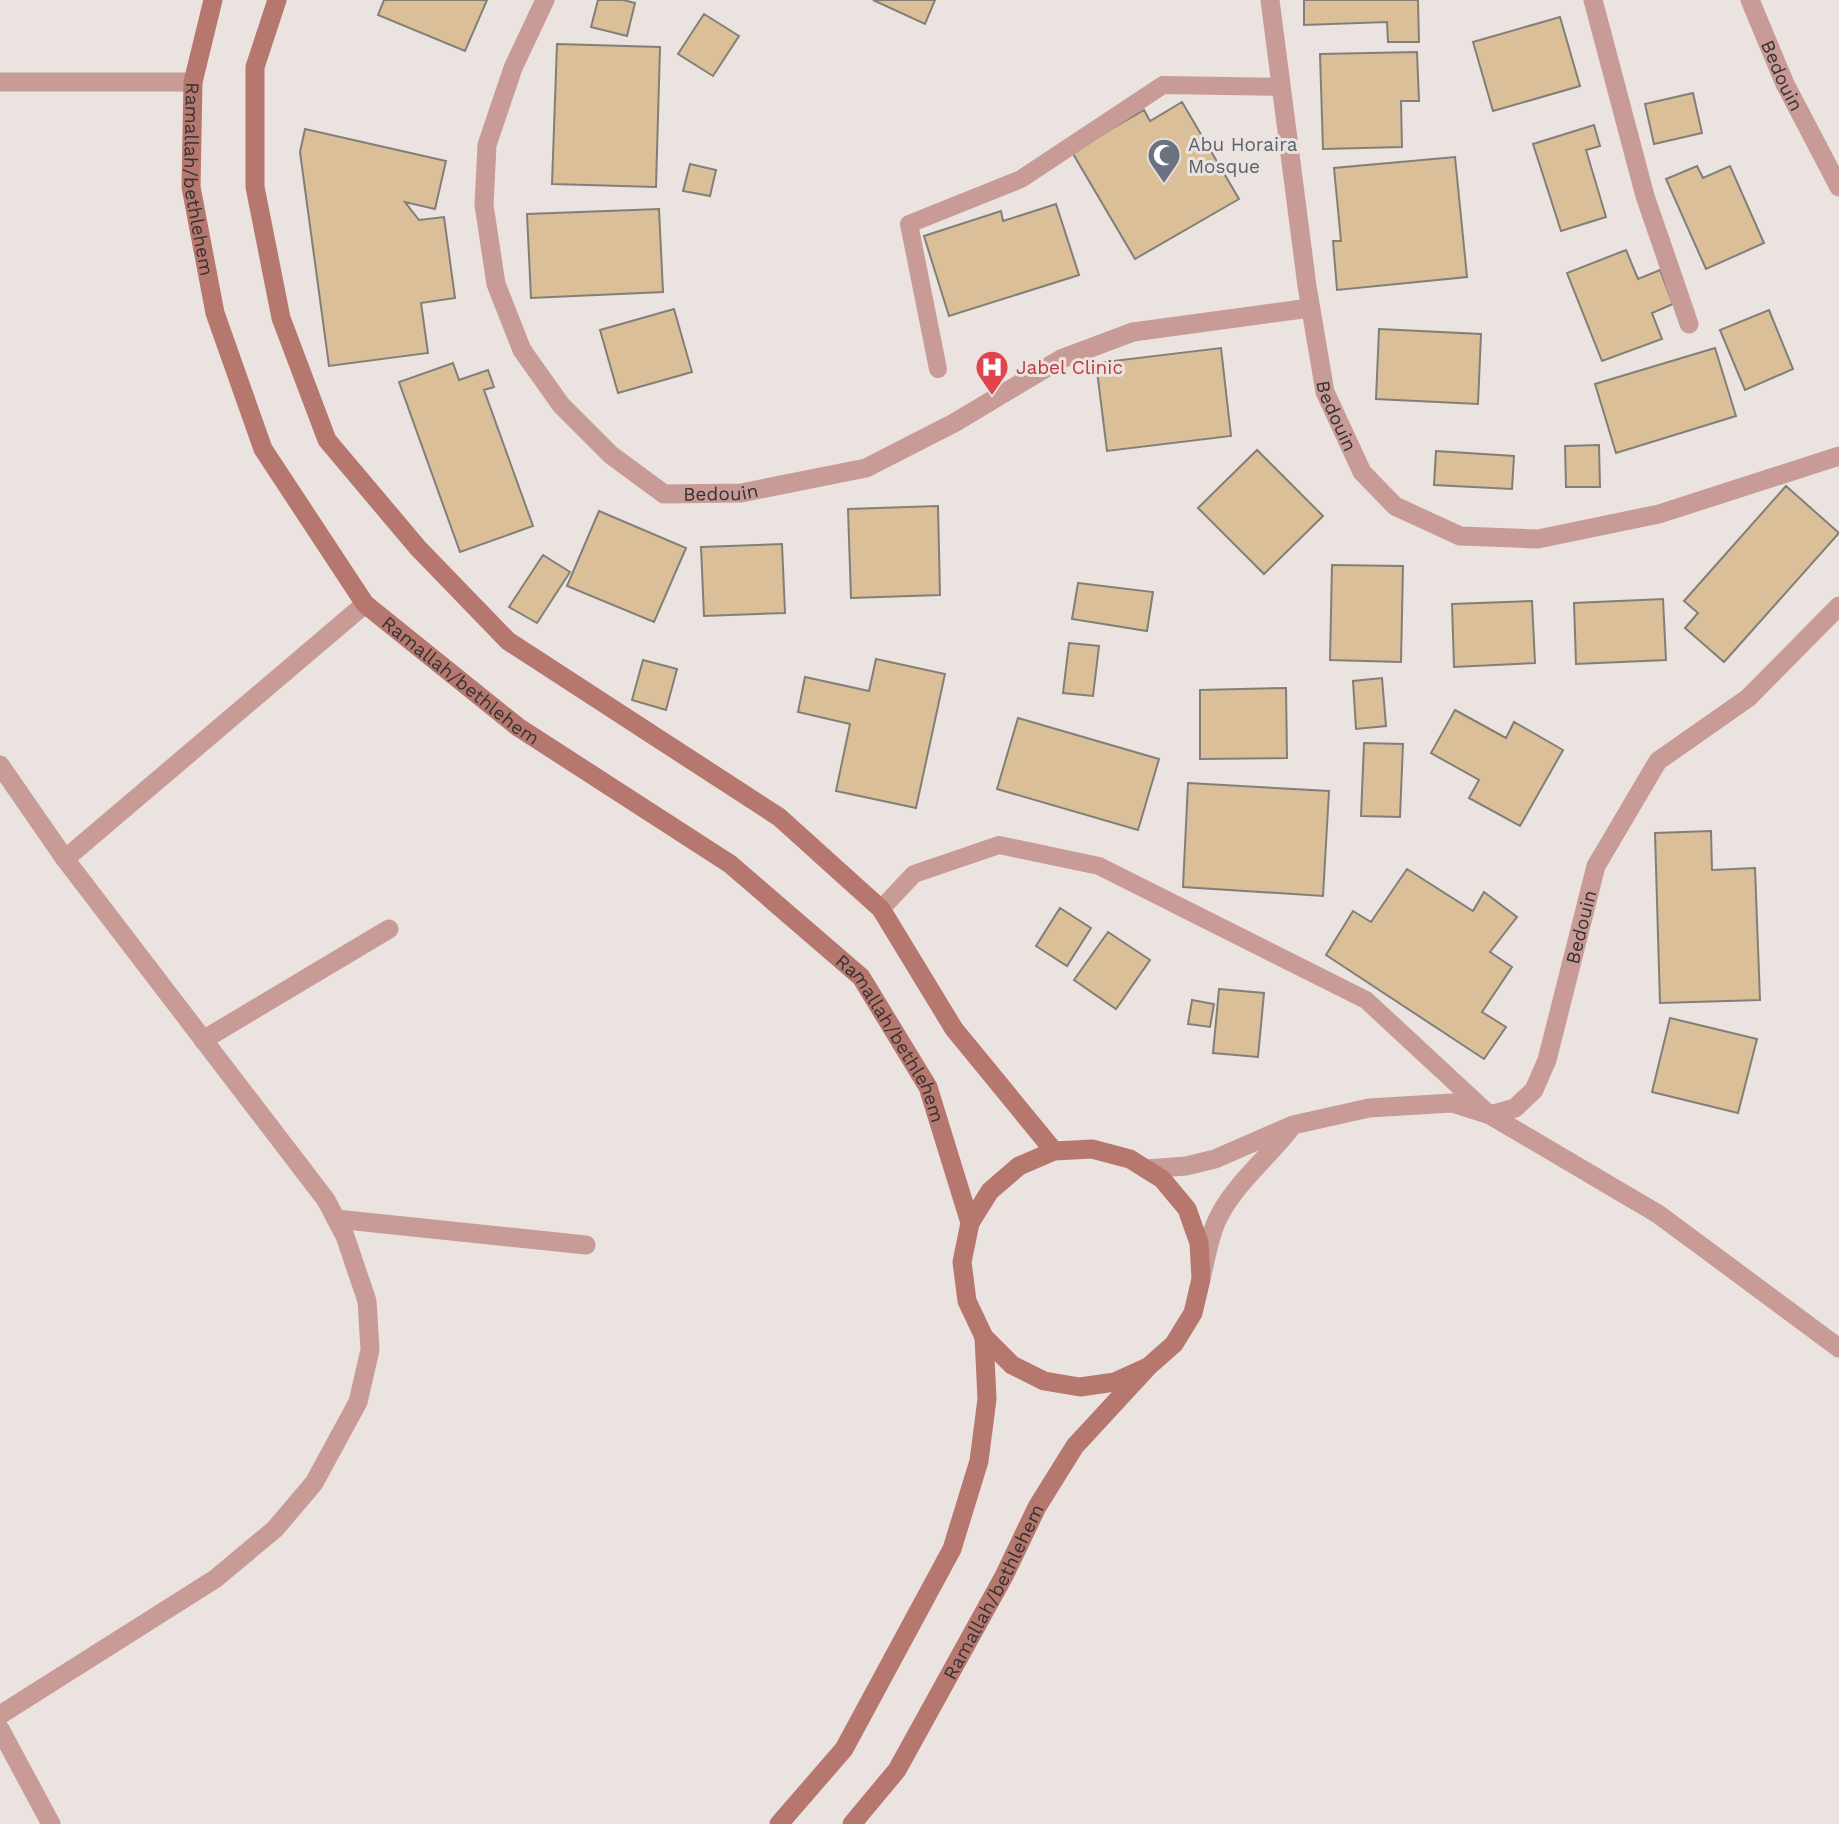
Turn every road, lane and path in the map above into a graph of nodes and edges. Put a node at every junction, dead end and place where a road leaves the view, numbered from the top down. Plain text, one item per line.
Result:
1 (213, 0) edge
2 (277, 0) edge
3 (545, 0) edge
4 (1270, 0) edge
5 (1592, 0) edge
6 (1750, 0) edge
7 (0, 82) edge
8 (193, 82) junction
9 (1282, 87) junction
10 (1839, 187) edge
11 (1310, 308) junction
12 (1689, 324) dead end
13 (937, 369) dead end
14 (1839, 456) edge
15 (365, 604) junction
16 (1839, 606) edge
17 (0, 765) edge
18 (65, 859) junction
19 (881, 909) junction
20 (388, 929) dead end
21 (204, 1040) junction
22 (1490, 1115) junction
23 (1293, 1125) junction
24 (1054, 1152) junction
25 (1146, 1169) junction
26 (336, 1219) junction
27 (970, 1223) junction
28 (586, 1245) dead end
29 (1201, 1279) junction
30 (984, 1337) junction
31 (1839, 1348) edge
32 (1148, 1367) junction
33 (0, 1715) edge
34 (0, 1729) edge
35 (51, 1824) edge
36 (779, 1824) edge
37 (852, 1824) edge

1 - 8 main road, Ramallah/bethlehem
2 - 19 main road
3 - 11 street, Bedouin
4 - 9 street, Bedouin
5 - 12 street
6 - 10 street, Bedouin
7 - 8 street
8 - 15 main road, Ramallah/bethlehem
9 - 11 street, Bedouin
9 - 13 lane
11 - 14 street, Bedouin
15 - 18 street
15 - 27 main road, Ramallah/bethlehem
16 - 22 street, Bedouin
17 - 18 street
18 - 21 street
19 - 22 lane
19 - 24 main road
20 - 21 street
21 - 26 street
22 - 23 street
22 - 31 street
23 - 25 street
23 - 29 street
24 - 25 main road
24 - 27 main road
25 - 29 main road
26 - 28 street
26 - 33 street
27 - 30 main road
29 - 32 main road
30 - 32 main road
30 - 36 main road
32 - 37 main road, Ramallah/bethlehem
34 - 35 street

